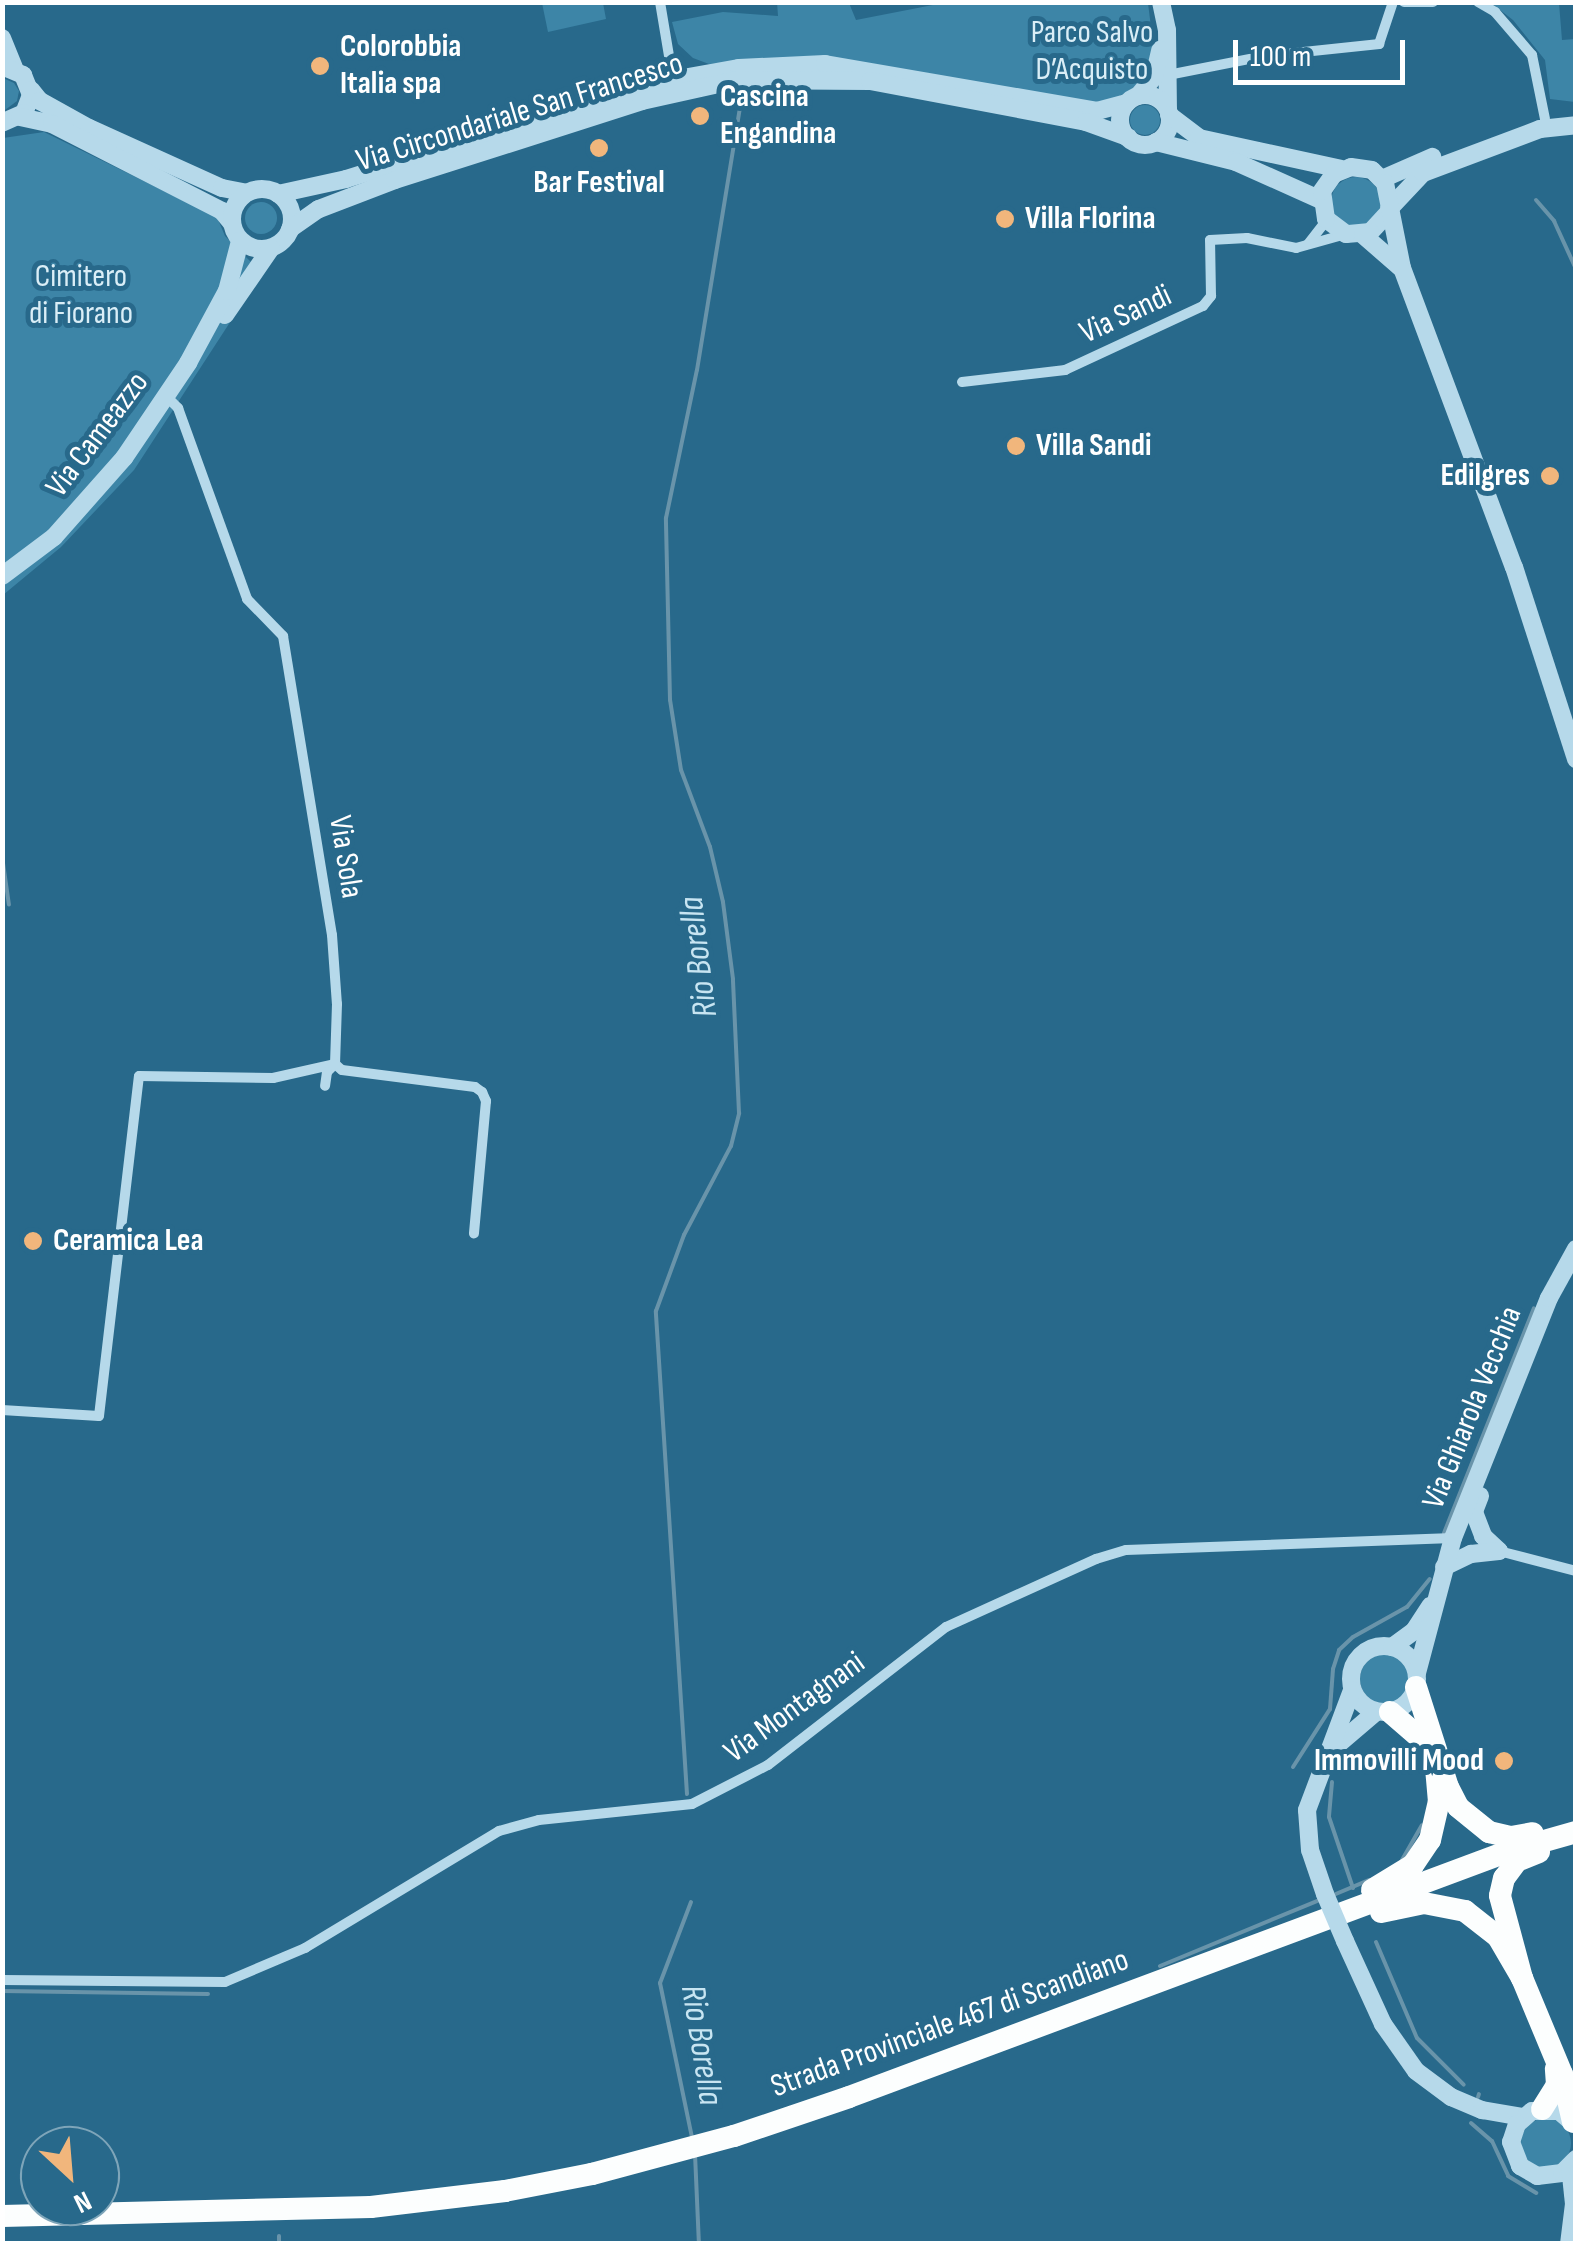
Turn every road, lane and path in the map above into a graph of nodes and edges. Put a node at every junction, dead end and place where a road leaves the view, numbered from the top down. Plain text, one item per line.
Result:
1 (660, 2) edge
2 (1161, 2) edge
3 (1392, 2) edge
4 (1404, 2) edge
5 (1433, 2) edge
6 (1478, 2) edge
7 (1163, 27) junction
8 (2, 38) edge
9 (8, 67) edge
10 (1168, 75) junction
11 (674, 85) junction
12 (31, 90) junction
13 (1132, 100) junction
14 (1168, 112) junction
15 (1576, 115) edge
16 (1544, 119) junction
17 (11, 120) edge
18 (1576, 125) edge
19 (1128, 137) junction
20 (1156, 142) junction
21 (1341, 170) junction
22 (1382, 179) junction
23 (247, 193) junction
24 (278, 194) junction
25 (1321, 200) junction
26 (1389, 211) junction
27 (1327, 220) junction
28 (232, 222) junction
29 (290, 229) junction
30 (1355, 234) junction
31 (240, 241) junction
32 (1308, 244) junction
33 (271, 248) junction
34 (1402, 268) junction
35 (188, 363) junction
36 (962, 382) dead end
37 (167, 397) junction
38 (2, 576) edge
39 (1576, 759) edge
40 (335, 1064) junction
41 (325, 1086) dead end
42 (474, 1233) dead end
43 (1576, 1249) edge
44 (2, 1410) edge
45 (1476, 1479) junction
46 (1483, 1536) junction
47 (1453, 1538) junction
48 (1499, 1551) junction
49 (1471, 1554) junction
50 (1444, 1567) junction
51 (1576, 1571) edge
52 (1437, 1593) junction
53 (1392, 1646) junction
54 (1417, 1680) junction
55 (1352, 1690) junction
56 (1383, 1712) junction
57 (1328, 1755) junction
58 (1576, 1824) edge
59 (1576, 1836) edge
60 (1208, 1964) junction
61 (1522, 1978) junction
62 (2, 1980) edge
63 (1555, 2061) junction
64 (1482, 2110) junction
65 (1532, 2113) junction
66 (1574, 2124) edge
67 (1511, 2142) junction
68 (1573, 2163) edge
69 (1543, 2178) junction
70 (1573, 2213) junction
71 (2, 2216) edge
72 (1570, 2244) edge

1 - 11 street
2 - 7 street
3 - 10 street
4 - 5 street
6 - 16 street
7 - 10 street
7 - 13 street
8 - 9 street, Via Circondariale San Francesco
9 - 12 street, Via Circondariale San Francesco
10 - 14 street
11 - 13 street, Via Circondariale San Francesco
11 - 19 street, Via Circondariale San Francesco
11 - 24 street, Via Circondariale San Francesco
11 - 29 street, Via Circondariale San Francesco
12 - 17 street
12 - 23 street, Via Circondariale San Francesco
13 - 14 street
13 - 19 street
14 - 20 street
14 - 21 street
15 - 16 street
16 - 22 street
17 - 28 street
18 - 26 street
19 - 20 street
20 - 25 street
21 - 22 street
21 - 25 street
22 - 26 street
23 - 24 street, Via Circondariale San Francesco
23 - 28 street
24 - 29 street
25 - 27 street
26 - 30 street
26 - 34 street
27 - 30 street
27 - 32 street
28 - 31 street
29 - 33 street, Via Circondariale San Francesco
30 - 32 street, Via Sandi
30 - 34 street
31 - 33 street
31 - 35 street, Via Cameazzo
32 - 36 street, Via Sandi
33 - 35 street, Via Cameazzo
34 - 39 street
35 - 37 street, Via Cameazzo
37 - 38 street, Via Cameazzo
37 - 40 street, Via Sola
40 - 41 street
40 - 42 street
40 - 44 street
43 - 45 street, Via Ghiarola Vecchia
45 - 46 street
45 - 47 street, Via Ghiarola Vecchia
46 - 47 street
46 - 48 street
47 - 49 street
47 - 50 street, Via Ghiarola Vecchia
47 - 62 street, Via Montagnani
48 - 49 street
48 - 51 street
49 - 50 street
50 - 52 street, Via Ghiarola Vecchia
52 - 53 street, Via Ghiarola Vecchia
52 - 54 street, Via Ghiarola Vecchia
53 - 54 street
53 - 55 street, Via Ghiarola Vecchia
54 - 56 street, Via Ghiarola Vecchia
54 - 58 highway
55 - 56 street
55 - 57 street, Via Ghiarola Vecchia
56 - 57 street, Via Ghiarola Vecchia
56 - 60 highway
57 - 64 street, Via Ghiarola Vecchia, bridge
59 - 60 highway, Strada Provinciale 467 di Scandiano
59 - 61 highway
60 - 61 highway
60 - 71 highway, Strada Provinciale 467 di Scandiano
61 - 63 highway
63 - 65 highway
63 - 66 highway
64 - 65 street, Via Ghiarola Vecchia
64 - 67 street, Via Ghiarola Vecchia
65 - 66 street, Via Ghiarola Vecchia
65 - 67 street
67 - 69 street, Via Ghiarola Vecchia
68 - 69 street
68 - 70 street
69 - 70 street, Via Ghiarola Vecchia
70 - 72 street

